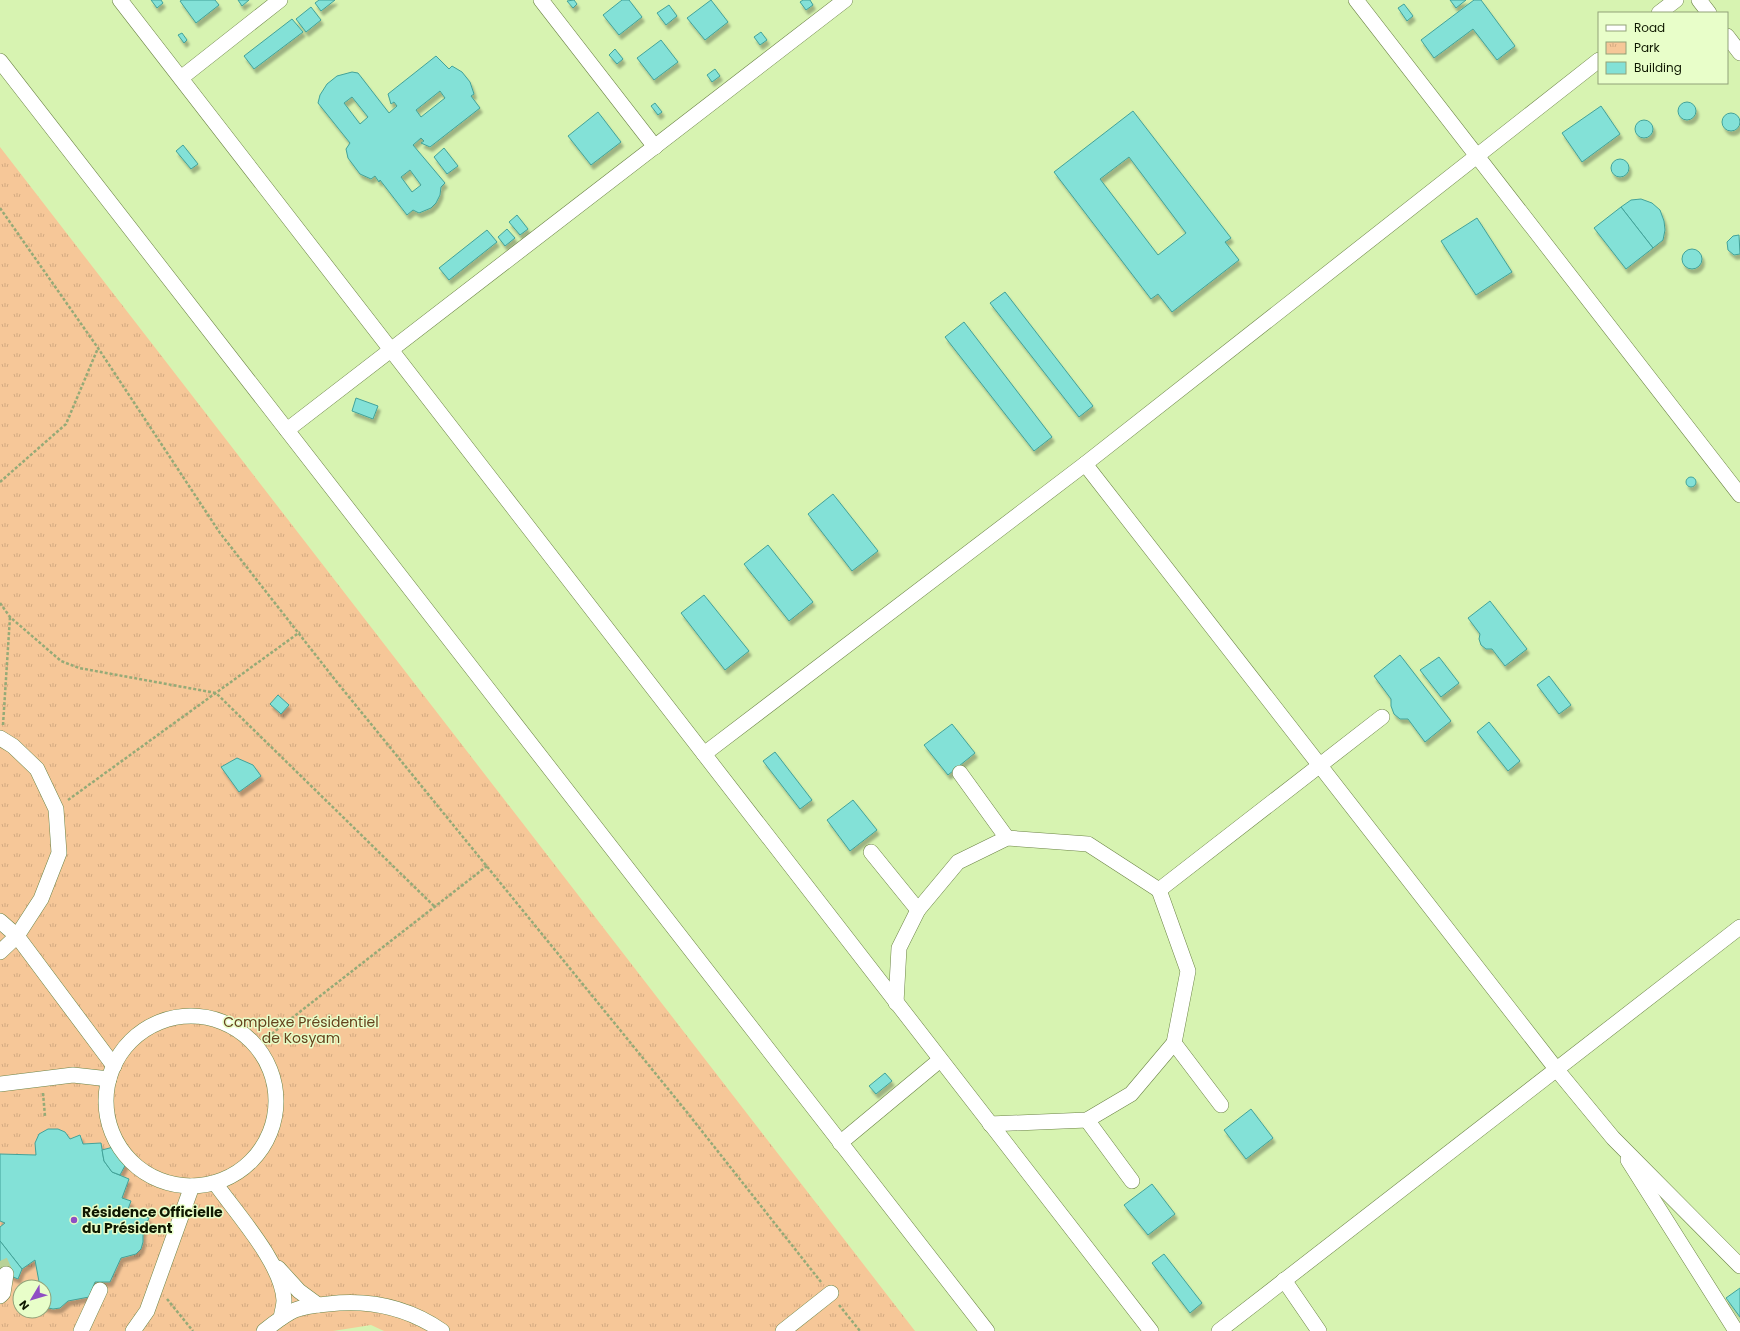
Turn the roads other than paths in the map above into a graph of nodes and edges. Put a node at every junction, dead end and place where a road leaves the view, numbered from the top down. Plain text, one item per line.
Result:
1 (120, 0) edge
2 (280, 0) edge
3 (541, 0) edge
4 (845, 0) edge
5 (1356, 0) edge
6 (1676, 0) edge
7 (1699, 0) edge
8 (1660, 12) edge
9 (1708, 12) edge
10 (1728, 37) edge
11 (1740, 53) edge
12 (0, 61) edge
13 (1598, 61) edge
14 (181, 78) junction
15 (655, 147) junction
16 (1477, 156) junction
17 (391, 350) junction
18 (287, 430) junction
19 (1086, 464) junction
20 (1740, 495) edge
21 (1382, 717) dead end
22 (1, 739) edge
23 (704, 754) junction
24 (1320, 765) junction
25 (960, 773) dead end
26 (1007, 838) junction
27 (872, 852) dead end
28 (1159, 890) junction
29 (918, 910) junction
30 (0, 921) edge
31 (1740, 928) edge
32 (17, 936) junction
33 (0, 952) edge
34 (896, 1002) junction
35 (1174, 1043) junction
36 (940, 1060) junction
37 (1557, 1070) junction
38 (112, 1073) junction
39 (0, 1084) edge
40 (1221, 1105) dead end
41 (1087, 1120) junction
42 (990, 1124) junction
43 (1613, 1138) junction
44 (840, 1143) junction
45 (1132, 1181) dead end
46 (215, 1183) junction
47 (192, 1186) junction
48 (273, 1263) junction
49 (1740, 1266) edge
50 (6, 1274) tunnel mouth
51 (1284, 1280) junction
52 (100, 1290) dead end
53 (830, 1294) road end
54 (0, 1296) edge
55 (318, 1305) junction
56 (281, 1318) junction
57 (81, 1331) edge
58 (133, 1331) edge
59 (264, 1331) edge
60 (442, 1331) edge
61 (783, 1331) edge
62 (987, 1331) edge
63 (1151, 1331) edge
64 (1219, 1331) edge
65 (1320, 1331) edge
66 (1736, 1331) edge

1 - 14 lane
2 - 14 lane
3 - 15 lane
4 - 15 lane
5 - 16 lane
6 - 8 lane
7 - 9 lane
10 - 11 lane
12 - 18 lane
13 - 16 lane
14 - 17 lane
15 - 17 lane
16 - 19 lane
16 - 20 lane
17 - 18 lane
17 - 23 lane
18 - 44 lane
19 - 23 lane
19 - 24 lane
21 - 24 lane
22 - 32 lane
23 - 34 lane
24 - 28 lane
24 - 37 lane
25 - 26 lane
26 - 28 lane
26 - 29 lane
27 - 29 lane
28 - 35 lane
29 - 34 lane
30 - 32 lane
31 - 37 lane
32 - 33 lane
32 - 38 lane
34 - 36 lane
35 - 40 lane
35 - 41 lane
36 - 42 lane
36 - 44 lane
37 - 43 lane
37 - 51 lane
38 - 39 lane
38 - 46 lane
38 - 47 lane
41 - 42 lane
41 - 45 lane
42 - 63 lane
43 - 49 lane
43 - 66 lane
44 - 62 lane
46 - 47 lane
46 - 48 lane
47 - 58 lane
48 - 55 lane
48 - 56 lane
50 - 54 lane
51 - 64 lane
51 - 65 lane
52 - 57 lane
53 - 61 lane
55 - 56 lane
55 - 60 lane
56 - 59 lane

